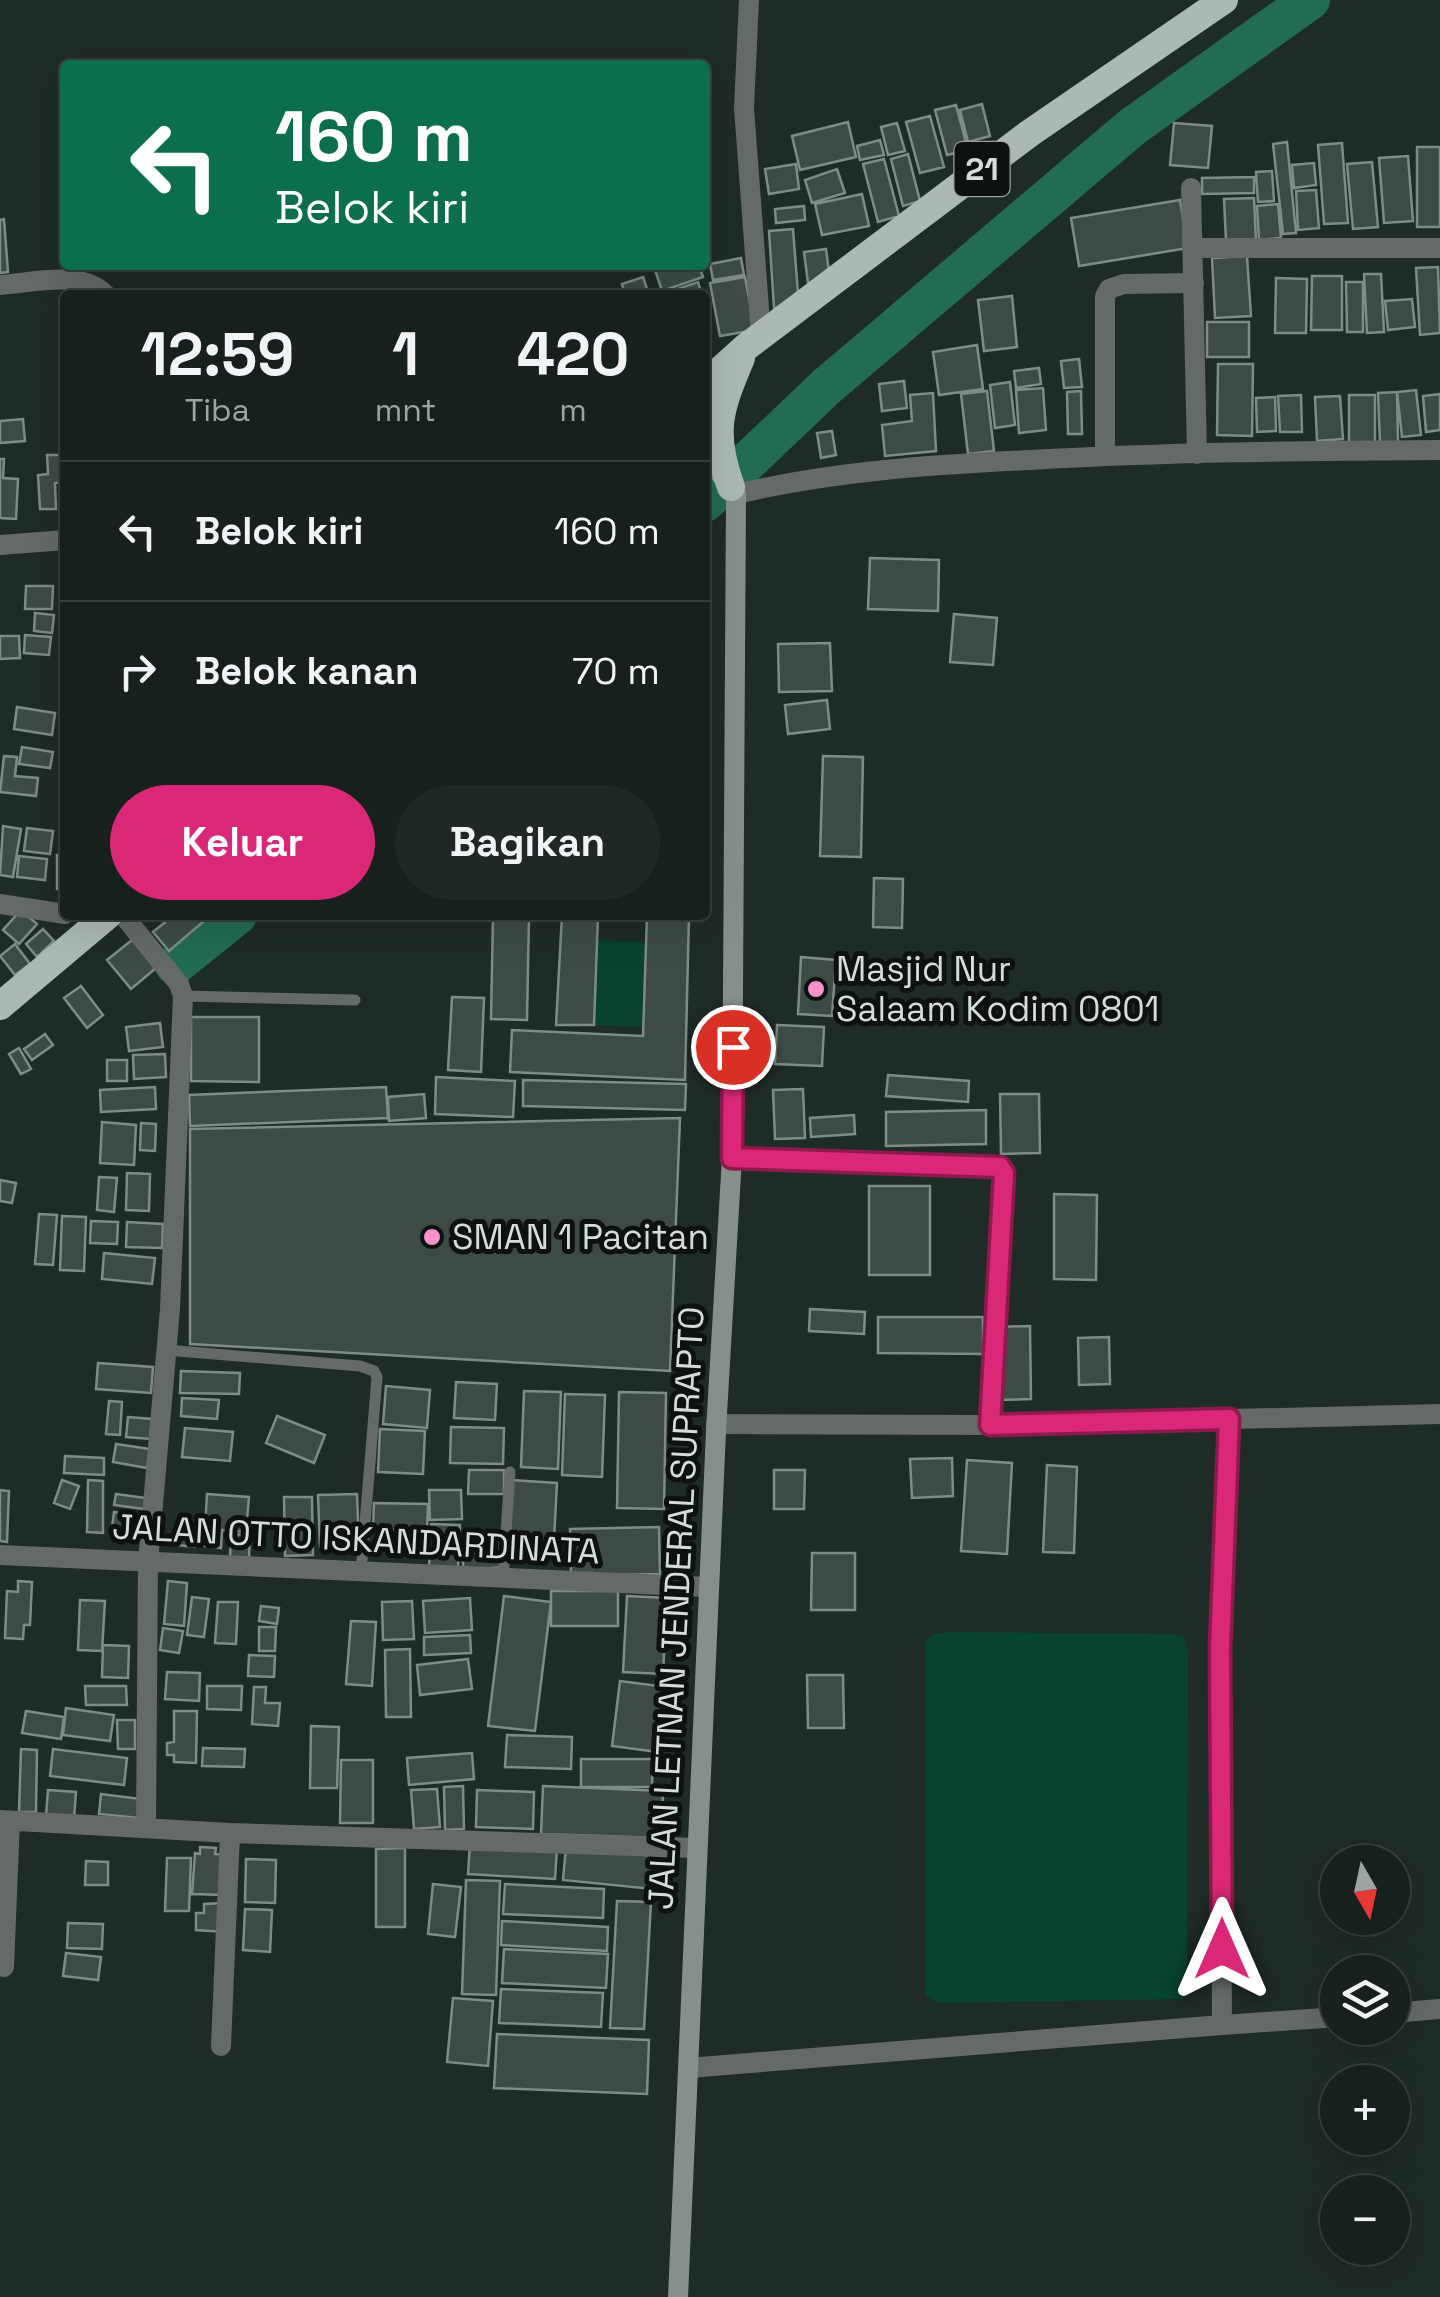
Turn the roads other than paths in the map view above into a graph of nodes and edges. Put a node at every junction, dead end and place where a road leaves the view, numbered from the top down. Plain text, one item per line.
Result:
1 (749, 0) edge
2 (1224, 0) edge
3 (1192, 188) dead end
4 (1193, 248) junction
5 (1440, 248) edge
6 (1194, 283) junction
7 (0, 285) edge
8 (101, 290) edge
9 (753, 341) junction
10 (710, 380) edge
11 (1440, 450) edge
12 (1196, 454) junction
13 (1105, 456) junction
14 (722, 479) edge
15 (60, 540) edge
16 (0, 544) edge
17 (0, 904) edge
18 (60, 913) edge
19 (80, 920) edge
20 (128, 920) edge
21 (181, 990) junction
22 (355, 1000) dead end
23 (0, 1006) edge
24 (740, 1158) junction
25 (166, 1350) junction
26 (1440, 1414) edge
27 (1229, 1419) junction
28 (716, 1424) junction
29 (990, 1425) junction
30 (510, 1472) dead end
31 (0, 1556) edge
32 (148, 1562) junction
33 (361, 1572) junction
34 (503, 1578) junction
35 (708, 1587) junction
36 (5, 1821) edge
37 (146, 1828) junction
38 (230, 1833) junction
39 (697, 1848) junction
40 (4, 1967) dead end
41 (1440, 2010) edge
42 (1410, 2012) edge
43 (1320, 2018) edge
44 (1222, 2025) junction
45 (221, 2046) dead end
46 (688, 2068) junction
47 (678, 2297) edge

1 - 9 street
2 - 9 highway, 21
3 - 4 street
4 - 5 street
4 - 6 street
6 - 12 street
6 - 13 street
7 - 8 street
9 - 10 highway, 21
9 - 14 highway
11 - 12 street
12 - 13 street
13 - 14 street
14 - 24 main road, JALAN LETNAN JENDERAL SUPRAPTO
15 - 16 street
17 - 18 street
19 - 23 highway
20 - 21 street
21 - 22 lane
21 - 25 street
24 - 28 main road, JALAN LETNAN JENDERAL SUPRAPTO
24 - 29 lane
25 - 32 street
25 - 33 lane
26 - 27 street
27 - 29 street
27 - 44 street
28 - 29 street
28 - 35 main road, JALAN LETNAN JENDERAL SUPRAPTO
30 - 34 lane
31 - 32 street, JALAN OTTO ISKANDARDINATA
32 - 33 street, JALAN OTTO ISKANDARDINATA
32 - 37 street
33 - 34 street, JALAN OTTO ISKANDARDINATA
34 - 35 street, JALAN OTTO ISKANDARDINATA
35 - 39 main road, JALAN LETNAN JENDERAL SUPRAPTO
36 - 37 street
36 - 40 street
37 - 38 street
38 - 39 street
38 - 45 street
39 - 46 main road, JALAN LETNAN JENDERAL SUPRAPTO
41 - 42 street
43 - 44 street
44 - 46 street
46 - 47 main road, JALAN LETNAN JENDERAL SUPRAPTO

